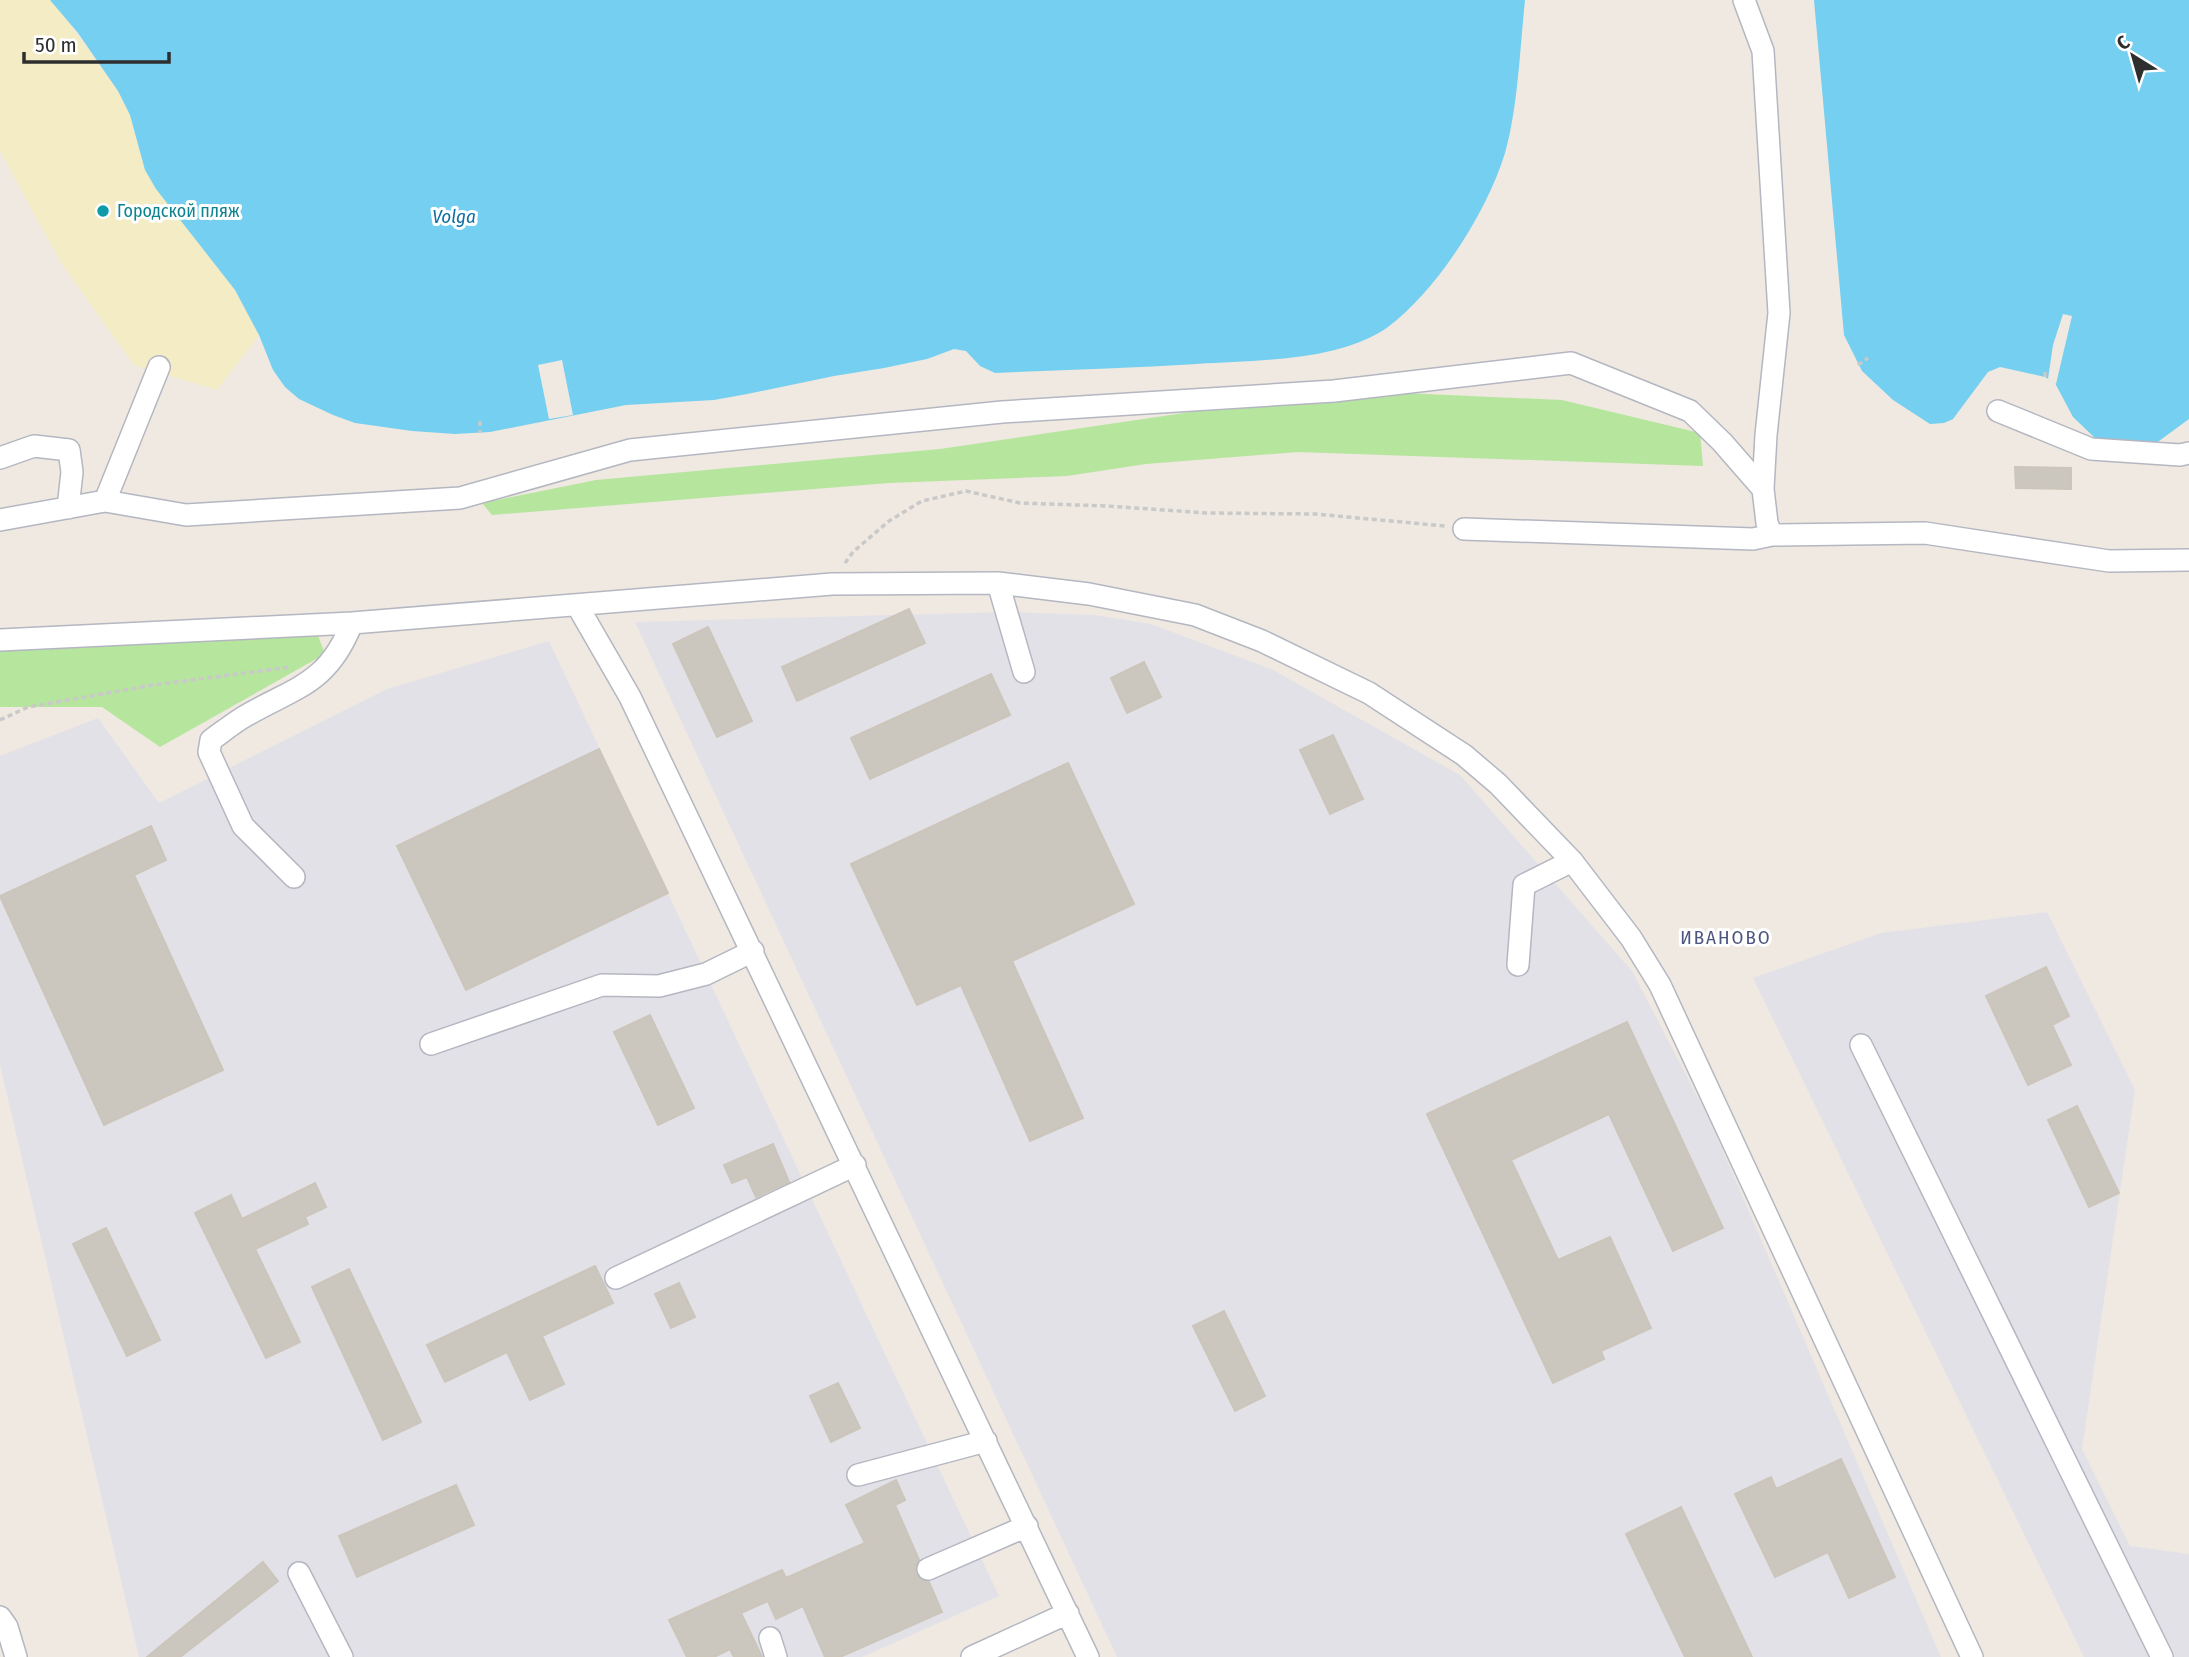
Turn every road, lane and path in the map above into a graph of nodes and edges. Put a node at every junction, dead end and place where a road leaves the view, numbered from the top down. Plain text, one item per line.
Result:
1 (1744, 0) edge
2 (1868, 358) dead end
3 (1858, 365) dead end
4 (159, 367) dead end
5 (2045, 370) dead end
6 (2045, 377) dead end
7 (1997, 411) dead end
8 (480, 421) dead end
9 (480, 433) dead end
10 (2189, 453) edge
11 (0, 458) edge
12 (1763, 489) junction
13 (105, 501) junction
14 (68, 508) junction
15 (0, 520) edge
16 (1464, 529) joint
17 (1772, 535) junction
18 (2189, 560) edge
19 (998, 583) junction
20 (832, 584) junction
21 (577, 605) junction
22 (352, 622) junction
23 (0, 640) edge
24 (331, 662) junction
25 (1024, 672) dead end
26 (0, 720) edge
27 (1572, 861) junction
28 (294, 877) dead end
29 (753, 951) junction
30 (1518, 965) dead end
31 (431, 1044) dead end
32 (1861, 1045) dead end
33 (855, 1165) junction
34 (616, 1278) dead end
35 (986, 1441) junction
36 (858, 1475) dead end
37 (1027, 1526) junction
38 (928, 1569) dead end
39 (299, 1573) dead end
40 (1068, 1613) junction
41 (0, 1617) edge
42 (16, 1657) edge
43 (342, 1657) edge
44 (972, 1657) edge
45 (1088, 1657) edge
46 (1972, 1657) edge
47 (2162, 1657) edge

1 - 12 street
2 - 3 path
4 - 13 street
5 - 6 path
7 - 10 street
8 - 9 path
11 - 14 street
12 - 13 street
12 - 17 street
13 - 14 street
14 - 15 street
16 - 17 street
16 - 20 path
17 - 18 street
19 - 20 street
19 - 25 street
19 - 27 street
20 - 21 street
21 - 22 street
21 - 29 street
22 - 23 street
22 - 24 street
24 - 26 path
24 - 28 street
27 - 30 street
27 - 46 street
29 - 31 street
29 - 33 street
32 - 47 street
33 - 34 street
33 - 35 street
35 - 36 street
35 - 37 street
37 - 38 street
37 - 40 street
39 - 43 street
40 - 44 street
40 - 45 street
41 - 42 street

